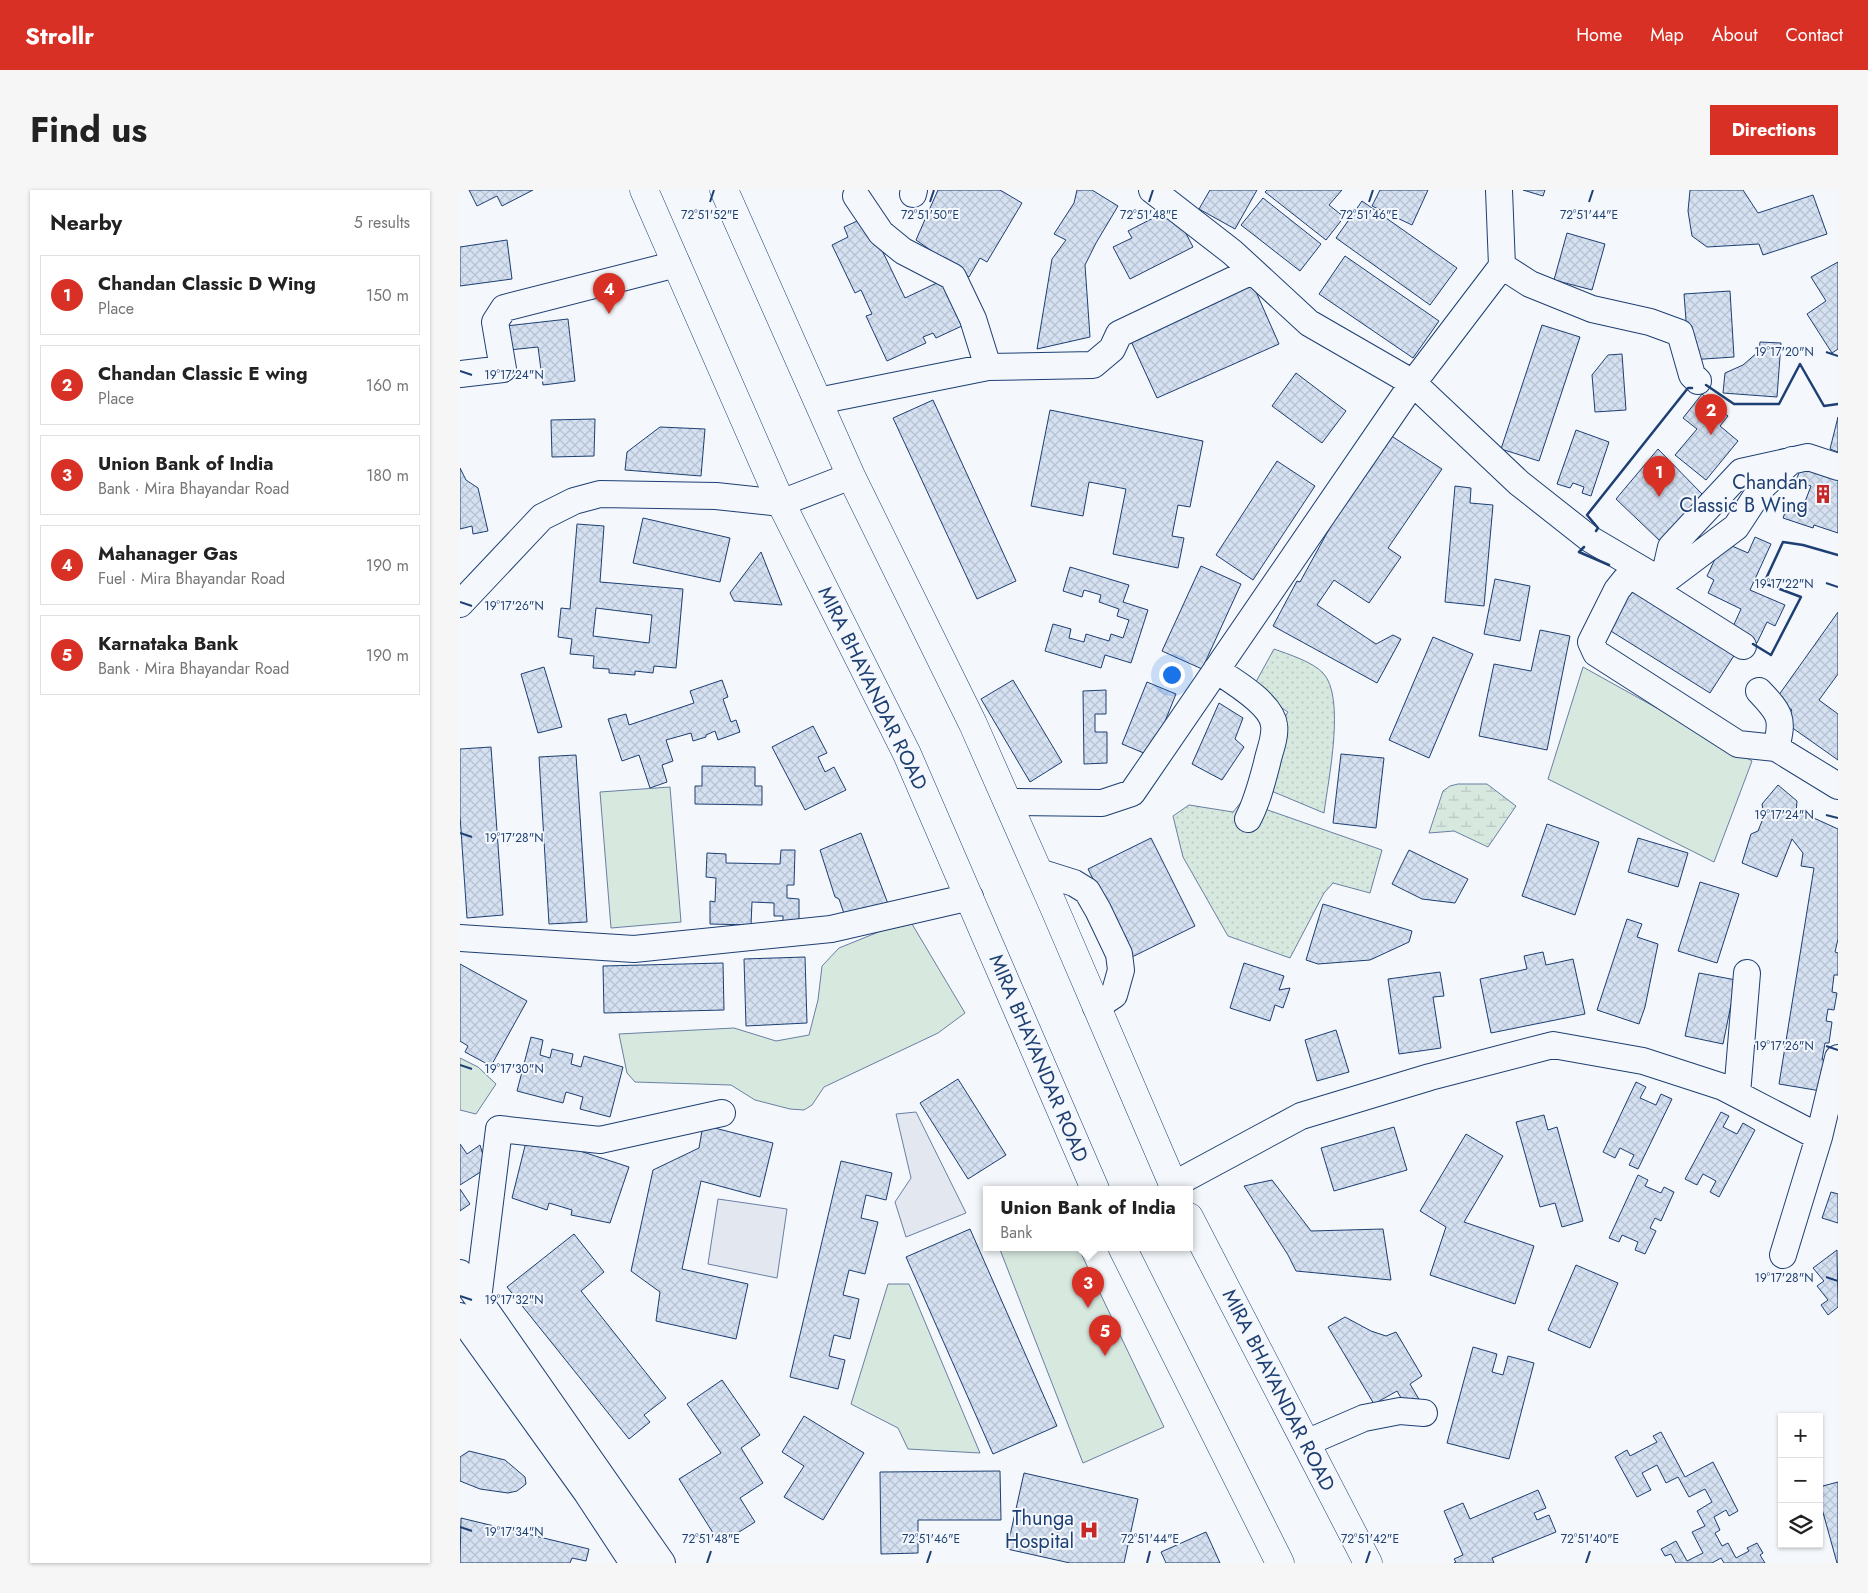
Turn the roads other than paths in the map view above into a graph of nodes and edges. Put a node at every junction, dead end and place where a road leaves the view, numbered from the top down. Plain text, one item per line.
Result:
1 (644, 190) edge
2 (724, 190) edge
3 (1152, 190) edge
4 (1499, 190) edge
5 (856, 196) dead end
6 (677, 264) junction
7 (1502, 266) junction
8 (1252, 271) junction
9 (988, 367) junction
10 (460, 374) edge
11 (1698, 381) dead end
12 (1413, 383) junction
13 (818, 401) junction
14 (1792, 460) junction
15 (1838, 467) edge
16 (851, 476) junction
17 (781, 502) junction
18 (1664, 582) junction
19 (460, 604) edge
20 (1743, 646) dead end
21 (1216, 670) junction
22 (1759, 691) dead end
23 (1776, 748) junction
24 (1838, 786) edge
25 (1008, 802) junction
26 (1248, 819) dead end
27 (1039, 872) junction
28 (970, 896) junction
29 (460, 938) edge
30 (1747, 973) dead end
31 (1096, 1007) junction
32 (1838, 1058) edge
33 (1737, 1094) junction
34 (722, 1112) dead end
35 (1819, 1137) junction
36 (1094, 1186) edge
37 (1174, 1186) edge
38 (1176, 1186) edge
39 (1193, 1224) edge
40 (1124, 1251) edge
41 (1783, 1255) dead end
42 (460, 1273) edge
43 (469, 1307) edge
44 (1424, 1412) dead end
45 (1306, 1443) junction
46 (633, 1563) edge
47 (662, 1563) edge
48 (1280, 1563) edge
49 (1368, 1563) edge

1 - 6 main road, MIRA BHAYANDAR ROAD
2 - 13 main road
3 - 8 street
4 - 7 street
5 - 9 street
6 - 10 street
6 - 17 main road, MIRA BHAYANDAR ROAD
7 - 11 street
7 - 12 street
8 - 9 street
8 - 12 street
9 - 13 street
12 - 18 street
12 - 21 street
13 - 16 main road
14 - 15 street
14 - 18 street
14 - 18 street
16 - 17 street
16 - 25 main road
17 - 19 street
17 - 28 main road, MIRA BHAYANDAR ROAD
20 - 23 street
21 - 25 street
21 - 26 street
22 - 23 street
23 - 24 street
25 - 27 main road
27 - 31 main road
27 - 31 street
28 - 29 street
28 - 36 main road, MIRA BHAYANDAR ROAD
30 - 33 street
31 - 37 main road
32 - 35 street
33 - 35 street
33 - 38 street
34 - 43 street
35 - 41 street
39 - 45 main road, MIRA BHAYANDAR ROAD
40 - 48 main road
42 - 43 street
43 - 46 street
43 - 47 street
44 - 45 street
45 - 49 main road, MIRA BHAYANDAR ROAD

